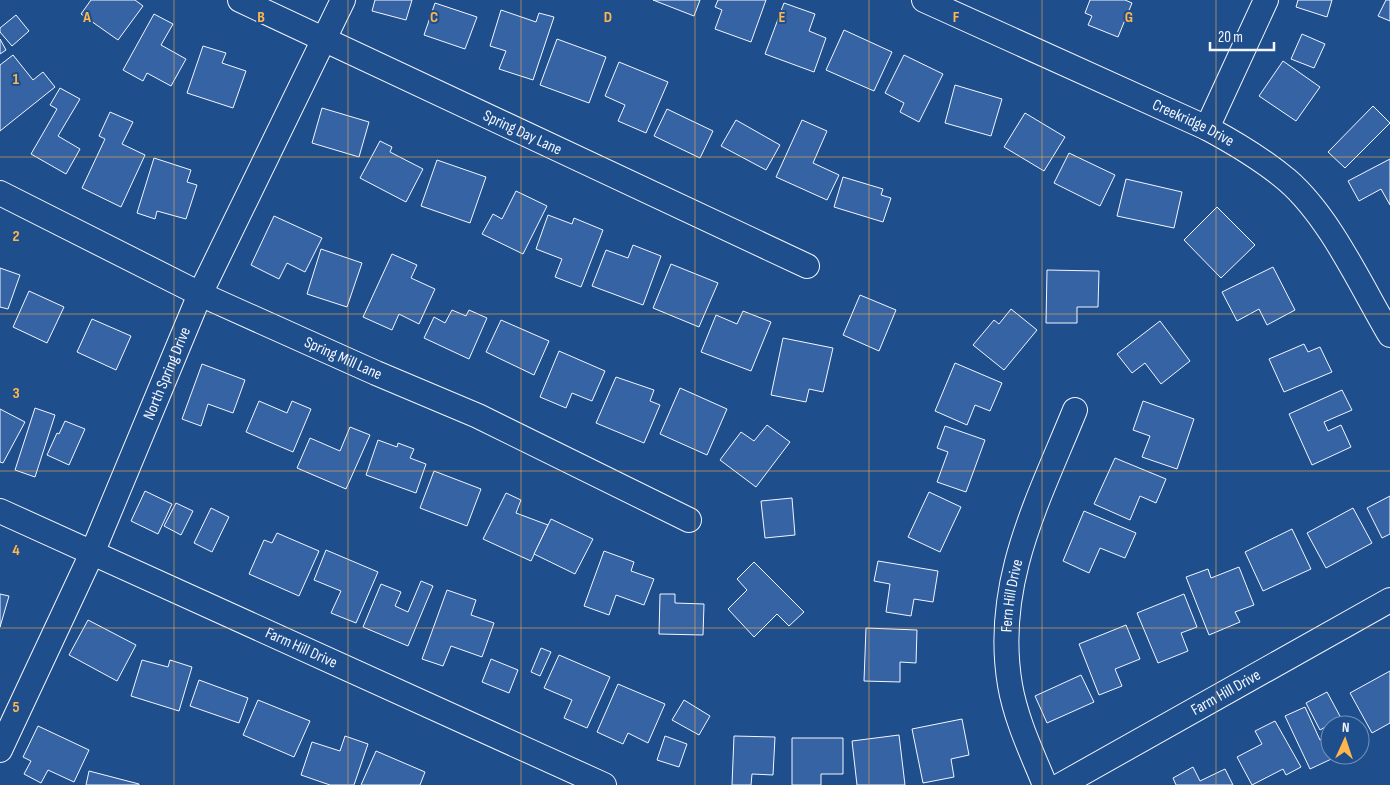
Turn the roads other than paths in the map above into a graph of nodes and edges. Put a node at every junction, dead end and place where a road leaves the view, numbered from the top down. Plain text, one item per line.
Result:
1 (240, 0) edge
2 (343, 0) edge
3 (924, 0) edge
4 (1266, 0) edge
5 (324, 41) junction
6 (1207, 128) junction
7 (0, 193) edge
8 (807, 266) dead end
9 (200, 294) junction
10 (1390, 335) edge
11 (1075, 410) dead end
12 (0, 511) edge
13 (688, 520) dead end
14 (94, 551) junction
15 (1390, 600) edge
16 (0, 750) edge
17 (604, 785) edge
18 (1045, 785) edge
19 (1061, 785) edge

1 - 5 street, Spring Day Lane
2 - 5 street, North Spring Drive
3 - 6 street, Creekridge Drive
4 - 6 street
5 - 8 street, Spring Day Lane
5 - 9 street, North Spring Drive
6 - 10 street, Creekridge Drive
7 - 9 street, Spring Mill Lane
9 - 13 street, Spring Mill Lane
9 - 14 street, North Spring Drive
11 - 18 street, Fern Hill Drive
12 - 14 street, Farm Hill Drive
14 - 16 street, North Spring Drive
14 - 17 street, Farm Hill Drive
15 - 19 street, Farm Hill Drive

